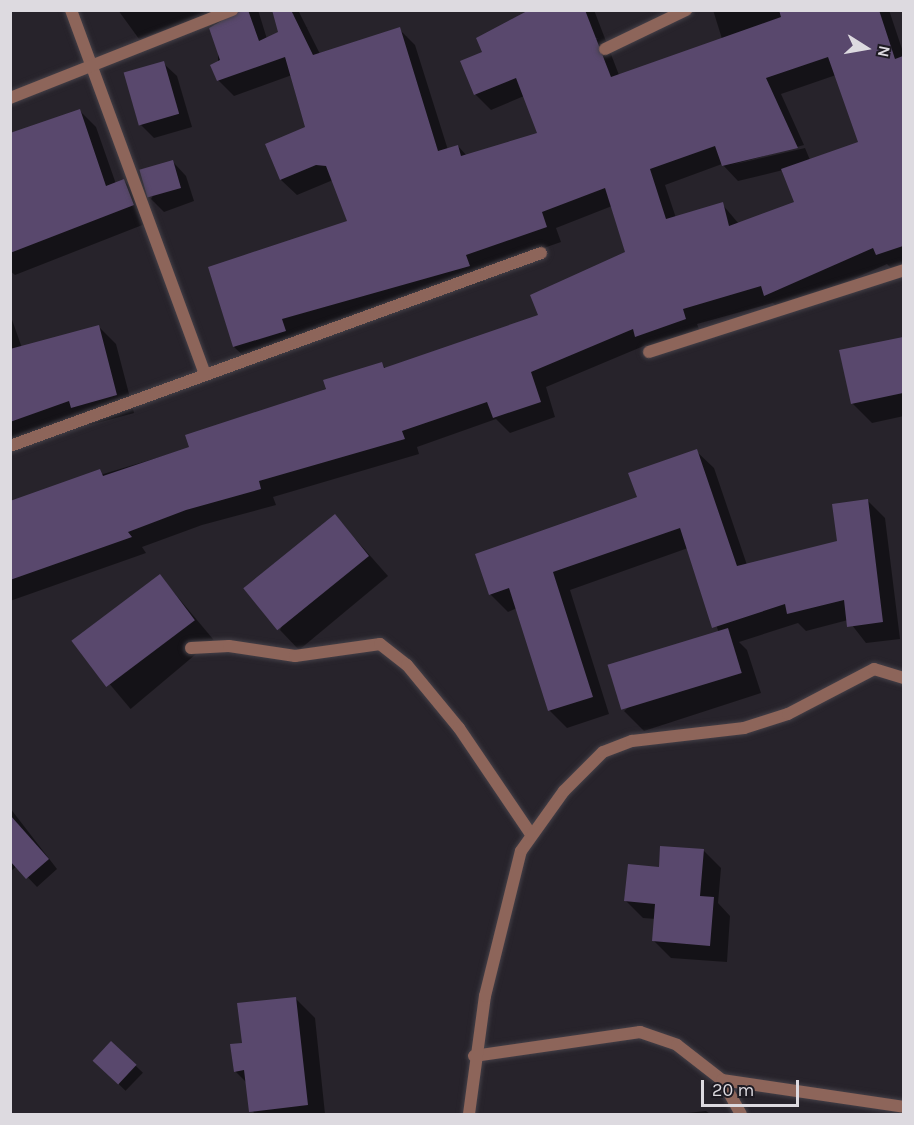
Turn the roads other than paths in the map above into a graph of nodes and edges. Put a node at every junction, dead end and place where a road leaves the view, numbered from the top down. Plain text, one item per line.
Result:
1 (71, 10) edge
2 (232, 10) edge
3 (686, 10) edge
4 (605, 49) dead end
5 (90, 67) junction
6 (10, 98) edge
7 (542, 253) dead end
8 (903, 270) edge
9 (649, 352) dead end
10 (205, 374) junction
11 (10, 446) edge
12 (191, 648) dead end
13 (903, 678) edge
14 (530, 833) junction
15 (474, 1056) junction
16 (722, 1080) junction
17 (903, 1107) edge
18 (469, 1114) edge
19 (741, 1114) edge

1 - 5 street
2 - 5 street
3 - 4 street
5 - 6 street
5 - 10 street
7 - 10 street
8 - 9 street
10 - 11 street
12 - 14 street
13 - 14 street
14 - 15 street
15 - 16 street
15 - 18 street
16 - 17 street
16 - 19 street

